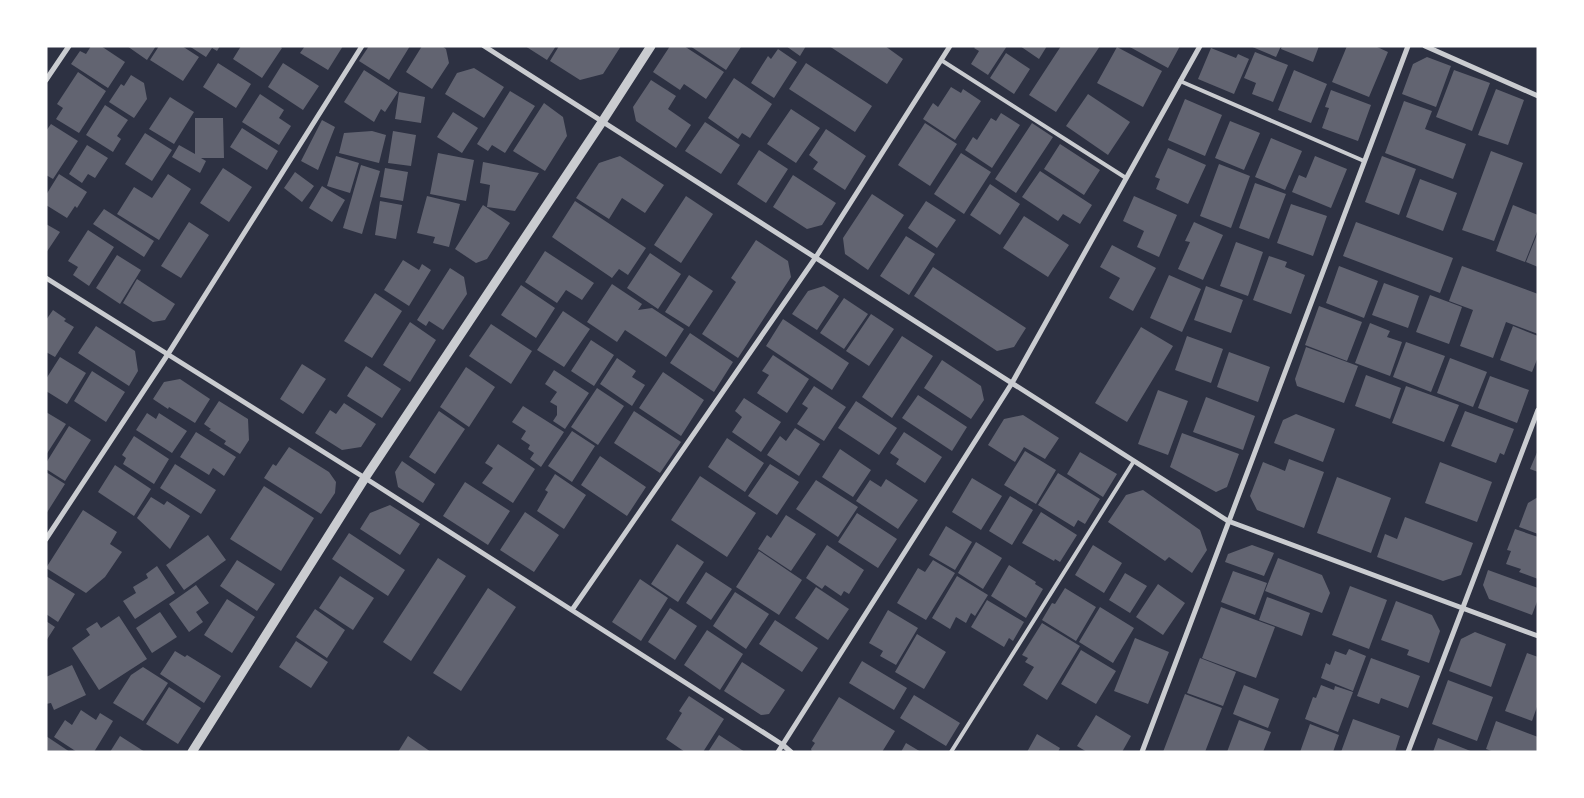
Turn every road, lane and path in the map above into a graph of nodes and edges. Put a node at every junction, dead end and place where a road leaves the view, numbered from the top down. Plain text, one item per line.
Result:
1 (69, 46) edge
2 (362, 46) edge
3 (484, 46) edge
4 (651, 46) edge
5 (950, 46) edge
6 (1200, 46) edge
7 (1408, 46) edge
8 (1425, 46) edge
9 (941, 60) junction
10 (46, 80) edge
11 (1180, 81) junction
12 (1538, 96) edge
13 (602, 122) junction
14 (1364, 161) junction
15 (1126, 178) junction
16 (816, 257) junction
17 (46, 278) edge
18 (168, 354) junction
19 (1012, 383) junction
20 (1538, 410) edge
21 (1134, 461) junction
22 (365, 478) junction
23 (1228, 521) junction
24 (46, 540) edge
25 (1463, 609) junction
26 (572, 610) junction
27 (1538, 636) edge
28 (783, 745) junction
29 (192, 752) edge
30 (778, 752) edge
31 (791, 752) edge
32 (951, 752) edge
33 (1142, 752) edge
34 (1408, 752) edge

1 - 10 street
2 - 18 street
3 - 13 street
4 - 13 street
5 - 9 street
6 - 11 street
7 - 14 street
8 - 12 street
9 - 15 lane
9 - 16 street
11 - 14 lane
11 - 15 street
13 - 16 street
13 - 22 street
14 - 23 street
15 - 19 street
16 - 19 street
16 - 26 street
17 - 18 street
18 - 22 street
18 - 24 street
19 - 21 street
19 - 28 street
20 - 25 street
21 - 23 street
21 - 32 lane
22 - 26 street
22 - 29 street
23 - 25 street
23 - 33 street
25 - 27 street
25 - 34 street
26 - 28 street
28 - 30 street
28 - 31 street

